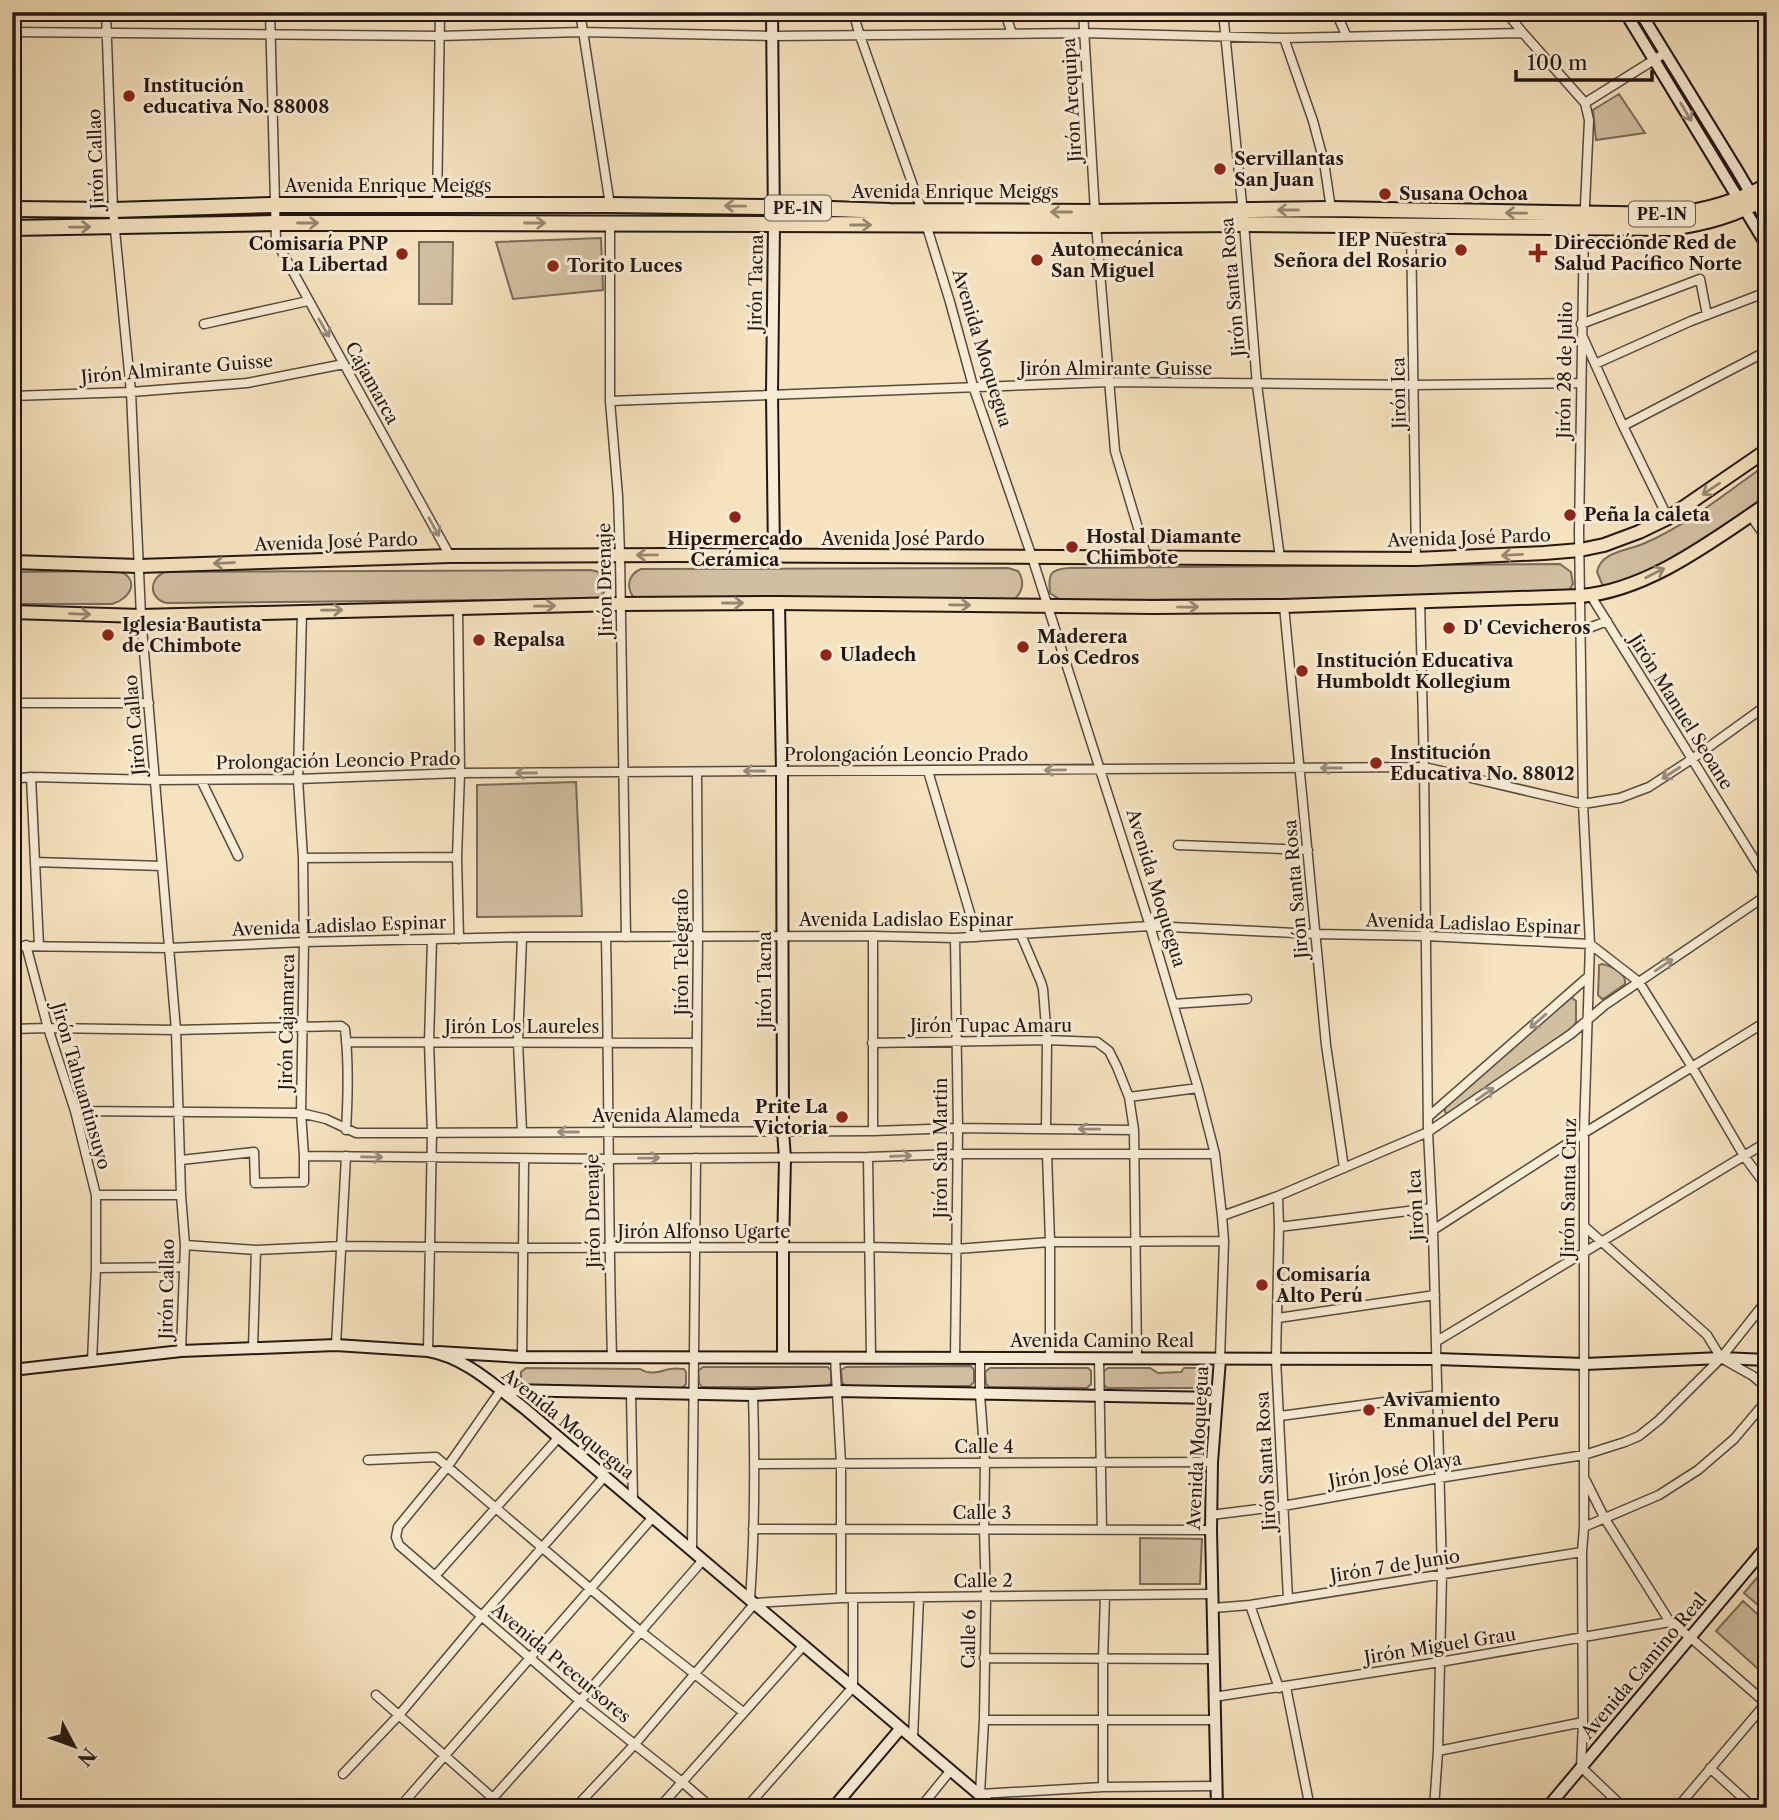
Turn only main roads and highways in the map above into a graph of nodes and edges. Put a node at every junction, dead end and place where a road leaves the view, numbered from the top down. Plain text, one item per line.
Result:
1 (772, 12) edge
2 (1625, 12) edge
3 (1640, 12) edge
4 (1767, 186) edge
5 (1751, 201) edge
6 (774, 207) junction
7 (12, 209) edge
8 (1244, 217) junction
9 (924, 218) junction
10 (1584, 220) junction
11 (1767, 221) edge
12 (774, 224) junction
13 (12, 228) edge
14 (1767, 246) edge
15 (1767, 450) edge
16 (1767, 504) edge
17 (774, 555) junction
18 (12, 562) edge
19 (779, 603) junction
20 (12, 612) edge
21 (433, 1351) junction
22 (783, 1357) junction
23 (1220, 1359) junction
24 (1767, 1360) edge
25 (12, 1370) edge
26 (501, 1390) junction
27 (1217, 1398) junction
28 (1767, 1546) edge
29 (901, 1728) junction
30 (832, 1808) edge
31 (995, 1808) edge
32 (1217, 1808) edge
33 (1547, 1808) edge

1 - 6 main road, Jirón Tacna
2 -> 5 main road
3 - 5 main road
4 - 5 highway, Avenida Enrique Meiggs / PE-1N
5 - 10 highway, Avenida Enrique Meiggs / PE-1N
5 - 11 main road
5 - 14 main road
6 -> 7 highway, Avenida Enrique Meiggs / PE-1N
6 - 9 highway, Avenida Enrique Meiggs / PE-1N
6 - 12 main road, Jirón Tacna
8 - 9 highway, Avenida Enrique Meiggs / PE-1N
8 - 10 highway, Avenida Enrique Meiggs / PE-1N
10 -> 8 highway, Avenida Enrique Meiggs / PE-1N
12 -> 9 highway, Avenida Enrique Meiggs / PE-1N
13 -> 12 highway, Avenida Enrique Meiggs / PE-1N
12 - 17 main road, Jirón Tacna
15 -> 17 main road, Avenida José Pardo
19 -> 16 main road
17 -> 18 main road, Avenida José Pardo
20 -> 19 main road
19 - 22 main road, Jirón Tacna
21 - 22 main road, Avenida Camino Real
21 - 25 main road, Avenida Moquegua
21 - 26 main road, Avenida Moquegua
22 - 23 main road, Avenida Camino Real
23 - 24 main road, Avenida Camino Real
23 - 27 main road, Avenida Moquegua
26 - 27 main road
26 - 29 main road, Avenida Moquegua
27 - 32 main road, Avenida Moquegua
28 - 33 main road, Avenida Camino Real
29 - 30 main road
29 - 31 main road, Avenida Moquegua

